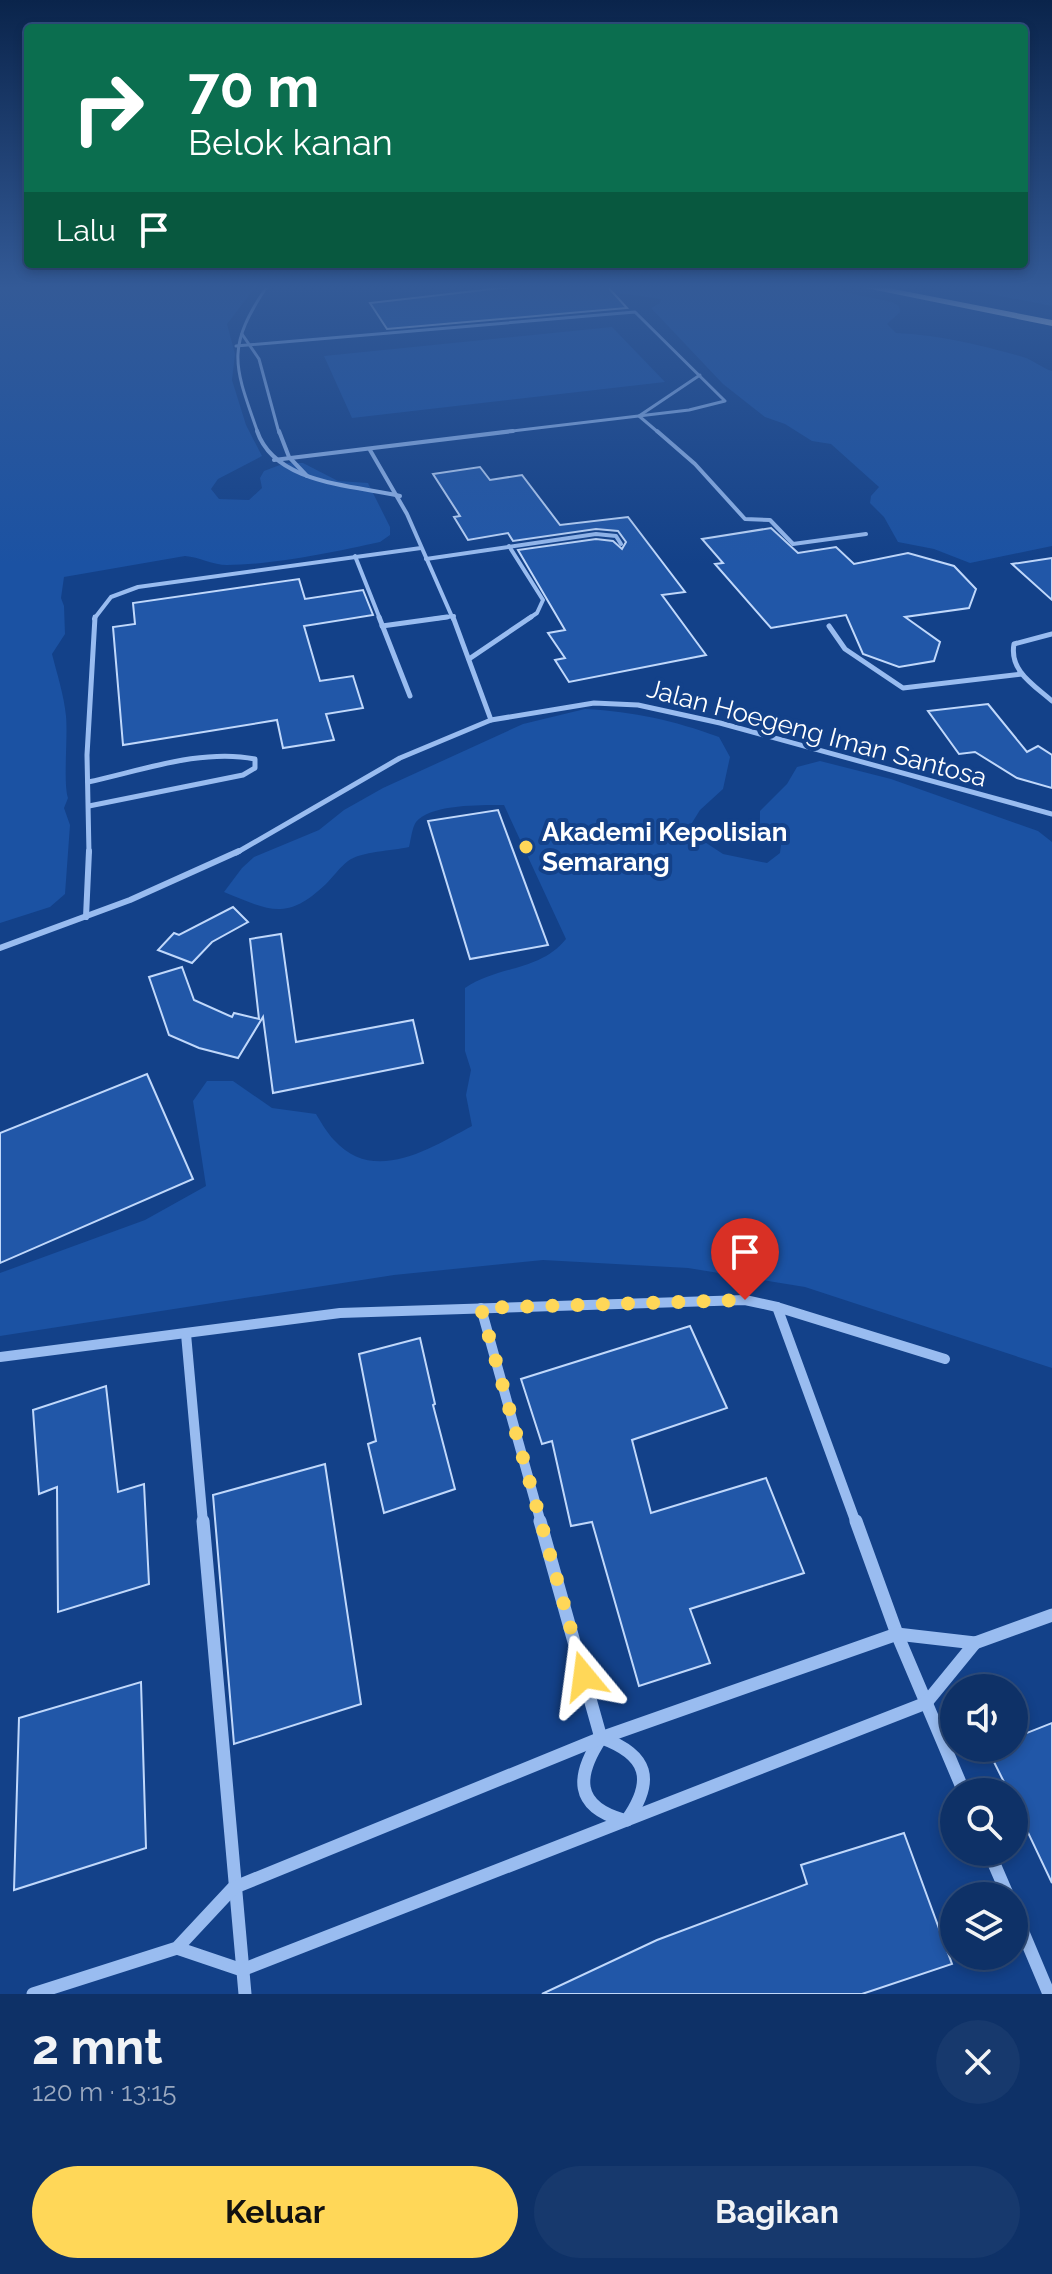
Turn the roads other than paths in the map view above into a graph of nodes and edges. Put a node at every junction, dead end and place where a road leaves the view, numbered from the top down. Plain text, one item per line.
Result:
1 (241, 378) edge
2 (264, 378) edge
3 (695, 378) edge
4 (703, 378) edge
5 (639, 416) junction
6 (370, 450) junction
7 (289, 457) junction
8 (274, 460) junction
9 (307, 476) junction
10 (400, 496) junction
11 (866, 534) dead end
12 (621, 544) dead end
13 (509, 546) junction
14 (421, 548) junction
15 (355, 556) junction
16 (426, 559) junction
17 (454, 616) junction
18 (382, 626) junction
19 (829, 626) dead end
20 (1052, 634) edge
21 (469, 659) junction
22 (1022, 674) junction
23 (410, 696) dead end
24 (1052, 701) edge
25 (491, 720) junction
26 (88, 782) junction
27 (89, 806) junction
28 (1052, 814) edge
29 (86, 917) junction
30 (0, 948) edge
31 (777, 1307) junction
32 (481, 1308) junction
33 (186, 1334) junction
34 (0, 1357) edge
35 (945, 1359) dead end
36 (1052, 1615) edge
37 (897, 1634) junction
38 (975, 1643) junction
39 (926, 1703) junction
40 (601, 1738) junction
41 (958, 1778) edge
42 (626, 1821) junction
43 (233, 1888) junction
44 (1028, 1944) edge
45 (177, 1948) junction
46 (242, 1970) junction
47 (33, 1994) edge
48 (245, 1994) edge
49 (1049, 1994) edge

1 - 8 lane
2 - 7 lane
3 - 5 lane
4 - 5 lane
5 - 6 lane
5 - 11 lane
6 - 7 lane
6 - 10 lane
7 - 8 lane
7 - 9 lane
8 - 9 lane
9 - 10 lane
10 - 14 lane
12 - 13 lane
13 - 16 lane
13 - 21 lane
14 - 15 lane
14 - 16 lane
15 - 18 lane
15 - 26 lane
16 - 17 lane
17 - 18 lane
17 - 21 lane
18 - 23 lane
19 - 22 lane
20 - 22 lane
21 - 25 lane
22 - 24 lane
25 - 28 lane, Jalan Hoegeng Iman Santosa
25 - 29 lane, Jalan Hoegeng Iman Santosa
26 - 27 lane
26 - 27 lane
27 - 29 lane
29 - 30 lane, Jalan Hoegeng Iman Santosa
31 - 32 street
31 - 35 street
31 - 37 street
32 - 33 street
32 - 40 street
33 - 34 street
33 - 43 street
36 - 38 street
37 - 38 street
37 - 39 street
37 - 40 street
38 - 39 street
39 - 41 street
39 - 42 street
40 - 42 street
40 - 42 street
40 - 43 street
42 - 46 street
43 - 45 street
43 - 46 street
44 - 49 street
45 - 46 street
45 - 47 street
46 - 48 street

